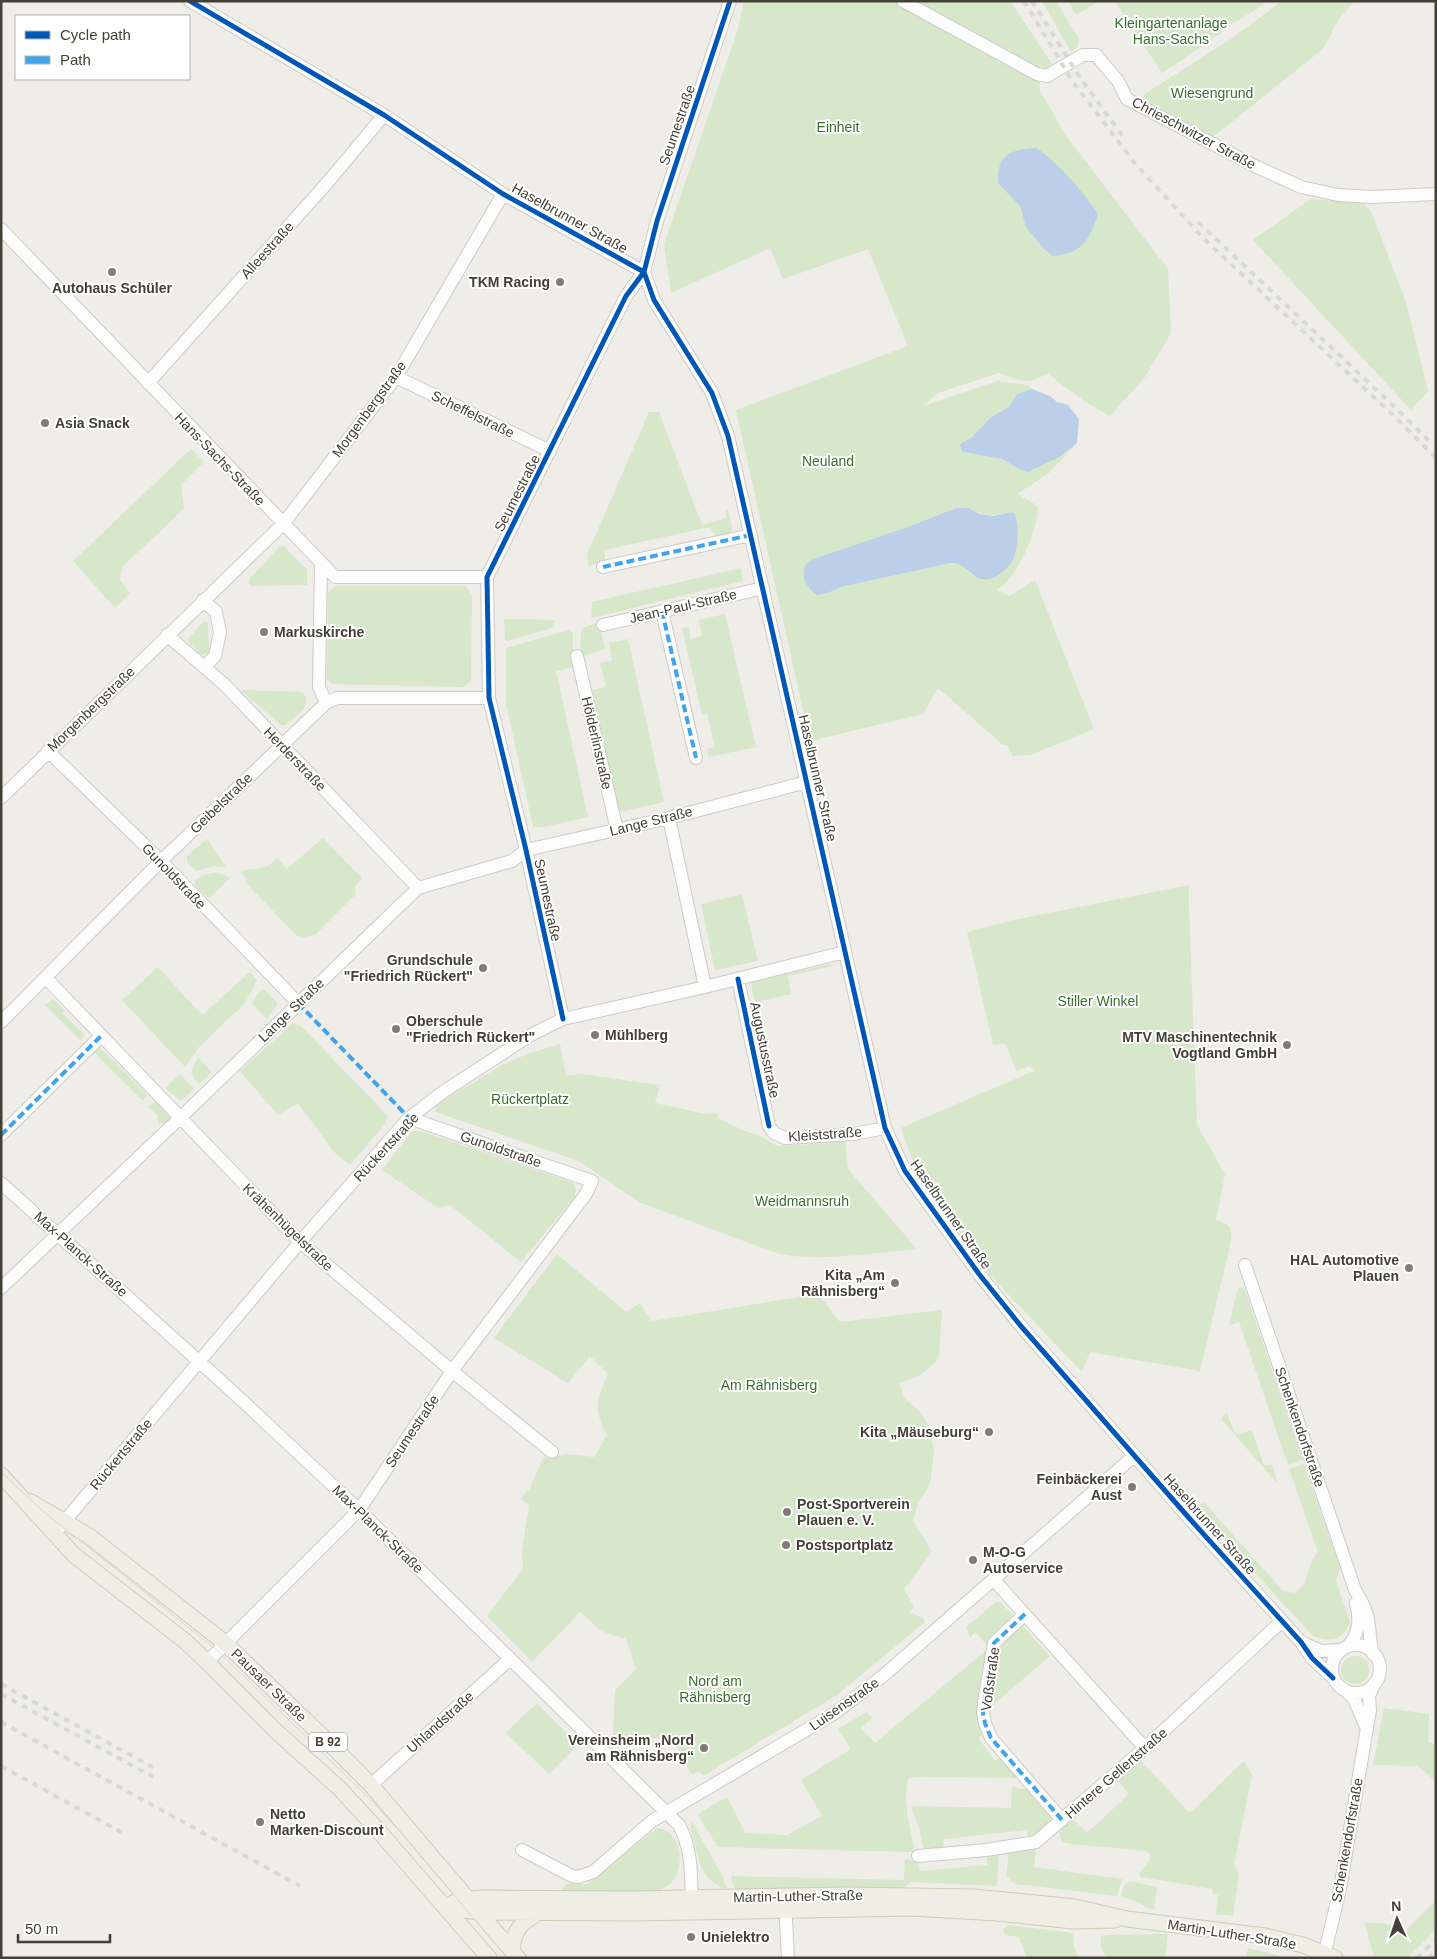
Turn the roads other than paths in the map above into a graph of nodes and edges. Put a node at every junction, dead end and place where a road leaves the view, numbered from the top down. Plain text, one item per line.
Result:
1 (190, 1) edge
2 (730, 1) edge
3 (903, 1) edge
4 (384, 115) junction
5 (503, 194) junction
6 (1436, 194) edge
7 (1, 229) edge
8 (644, 272) junction
9 (396, 377) junction
10 (148, 383) junction
11 (550, 451) junction
12 (283, 524) junction
13 (750, 535) junction
14 (321, 563) junction
15 (603, 567) dead end
16 (487, 577) junction
17 (763, 588) junction
18 (203, 600) junction
19 (662, 611) junction
20 (603, 625) dead end
21 (167, 635) junction
22 (577, 656) dead end
23 (204, 667) junction
24 (489, 698) junction
25 (326, 703) junction
26 (282, 744) junction
27 (48, 751) junction
28 (696, 758) dead end
29 (807, 782) junction
30 (1, 798) edge
31 (669, 818) junction
32 (617, 830) junction
33 (526, 850) junction
34 (161, 862) junction
35 (418, 888) junction
36 (845, 952) junction
37 (46, 978) junction
38 (738, 979) junction
39 (705, 987) junction
40 (298, 1003) junction
41 (563, 1019) junction
42 (1, 1022) edge
43 (101, 1036) junction
44 (180, 1118) junction
45 (409, 1118) junction
46 (770, 1126) joint
47 (885, 1128) junction
48 (1, 1135) edge
49 (592, 1181) joint
50 (1, 1183) edge
51 (59, 1234) junction
52 (300, 1242) junction
53 (1245, 1265) dead end
54 (1, 1288) edge
55 (199, 1362) junction
56 (452, 1371) junction
57 (552, 1452) dead end
58 (1134, 1456) junction
59 (1, 1476) edge
60 (23, 1498) junction
61 (359, 1510) junction
62 (64, 1521) junction
63 (54, 1534) junction
64 (994, 1580) junction
65 (1355, 1590) junction
66 (1025, 1614) junction
67 (1282, 1621) junction
68 (1301, 1642) junction
69 (225, 1643) junction
70 (1344, 1649) junction
71 (1374, 1654) junction
72 (510, 1659) junction
73 (207, 1662) junction
74 (1334, 1678) junction
75 (1374, 1684) junction
76 (1345, 1690) junction
77 (1366, 1726) junction
78 (1145, 1748) junction
79 (371, 1786) junction
80 (666, 1814) junction
81 (1062, 1820) junction
82 (522, 1850) dead end
83 (918, 1856) dead end
84 (468, 1898) junction
85 (785, 1903) junction
86 (692, 1906) junction
87 (446, 1908) junction
88 (480, 1912) junction
89 (539, 1912) junction
90 (515, 1954) edge
91 (1330, 1955) edge
92 (489, 1958) edge
93 (788, 1958) edge

1 - 4 street, Haselbrunner Straße
2 - 8 street, Seumestraße
3 - 6 street, Chrieschwitzer Straße
4 - 5 street, Haselbrunner Straße
4 - 10 street, Alleestraße
5 - 8 street, Haselbrunner Straße
5 - 9 street, Morgenbergstraße
7 - 10 street, Hans-Sachs-Straße
8 - 11 street, Seumestraße
8 - 13 street, Haselbrunner Straße
9 - 11 street, Scheffelstraße
9 - 12 street, Morgenbergstraße
10 - 12 street, Hans-Sachs-Straße
11 - 16 street, Seumestraße
12 - 14 street, Hans-Sachs-Straße
12 - 18 street, Morgenbergstraße
13 - 15 street
13 - 17 street, Haselbrunner Straße
14 - 16 street, Hans-Sachs-Straße
14 - 25 street
16 - 24 street, Seumestraße
17 - 19 street, Jean-Paul-Straße
17 - 29 street, Haselbrunner Straße
18 - 21 street, Morgenbergstraße
18 - 23 street
19 - 20 street, Jean-Paul-Straße
19 - 28 street
21 - 23 street, Herderstraße
21 - 27 street, Morgenbergstraße
22 - 32 street, Hölderlinstraße
23 - 26 street, Herderstraße
24 - 25 street
24 - 33 street, Seumestraße
25 - 26 street, Geibelstraße
26 - 34 street, Geibelstraße
26 - 35 street, Herderstraße
27 - 30 street, Morgenbergstraße
27 - 34 street, Gunoldstraße
29 - 31 street, Lange Straße
29 - 36 street, Haselbrunner Straße
31 - 32 street, Lange Straße
31 - 39 street
32 - 33 street, Lange Straße
33 - 35 street, Lange Straße
33 - 41 street, Seumestraße
34 - 37 street, Geibelstraße
34 - 40 street, Gunoldstraße
35 - 40 street, Lange Straße
36 - 38 street, Rückertstraße
36 - 47 street, Haselbrunner Straße
37 - 42 street, Geibelstraße
37 - 43 street, Krähenhügelstraße
38 - 39 street, Rückertstraße
38 - 46 street, Augustusstraße
39 - 41 street, Rückertstraße
40 - 44 street, Lange Straße
41 - 45 street, Rückertstraße
43 - 44 street, Krähenhügelstraße
43 - 48 street
44 - 51 street, Lange Straße
44 - 52 street, Krähenhügelstraße
45 - 49 street, Gunoldstraße
45 - 52 street, Rückertstraße
46 - 47 street, Kleiststraße
47 - 58 street, Haselbrunner Straße
49 - 56 street, Seumestraße
50 - 51 street, Max-Planck-Straße
51 - 54 street, Lange Straße
51 - 55 street, Max-Planck-Straße
52 - 55 street, Rückertstraße
52 - 56 street, Krähenhügelstraße
53 - 65 street, Schenkendorfstraße
55 - 61 street, Max-Planck-Straße
55 - 62 street, Rückertstraße
56 - 57 street, Krähenhügelstraße
56 - 61 street, Seumestraße
58 - 64 street, Luisenstraße
58 - 67 street, Haselbrunner Straße
59 - 60 main road, Pausaer Straße / B 92
60 - 62 main road, Pausaer Straße / B 92
60 - 63 main road, Pausaer Straße / B 92
61 - 69 street, Seumestraße
61 - 72 street, Max-Planck-Straße
62 - 63 street, Rückertstraße
62 - 69 main road, Pausaer Straße / B 92
63 - 73 main road, Pausaer Straße / B 92
64 - 66 street
64 - 80 street, Luisenstraße
65 - 70 street, Schenkendorfstraße
65 - 71 street, Schenkendorfstraße
66 - 78 street
66 - 81 street, Voßstraße
67 - 68 street, Haselbrunner Straße
67 - 78 street, Hintere Gellertstraße
68 - 70 street, Haselbrunner Straße
68 - 74 street, Haselbrunner Straße
69 - 73 street, Seumestraße
69 - 79 main road, Pausaer Straße / B 92
70 - 71 street
70 - 74 street, Schenkendorfstraße
71 - 75 street, Schenkendorfstraße
72 - 79 street, Uhlandstraße
72 - 80 street, Max-Planck-Straße
73 - 87 main road, Pausaer Straße / B 92
74 - 76 street
75 - 76 street
75 - 77 street, Schenkendorfstraße
76 - 77 street
77 - 91 street, Schenkendorfstraße
78 - 81 street, Hintere Gellertstraße
79 - 84 main road, Pausaer Straße / B 92
80 - 82 street, Luisenstraße
80 - 86 street, Max-Planck-Straße
81 - 83 street, Hintere Gellertstraße
84 - 86 main road, Martin-Luther-Straße
84 - 87 main road
84 - 88 main road, Pausaer Straße / B 92
85 - 86 main road, Martin-Luther-Straße
85 - 91 main road, Martin-Luther-Straße
85 - 93 street
86 - 89 main road, Martin-Luther-Straße
87 - 88 main road, Martin-Luther-Straße
87 - 92 main road, Pausaer Straße / B 92
88 - 89 main road, Martin-Luther-Straße
88 - 90 main road, Pausaer Straße / B 92
89 - 90 main road

